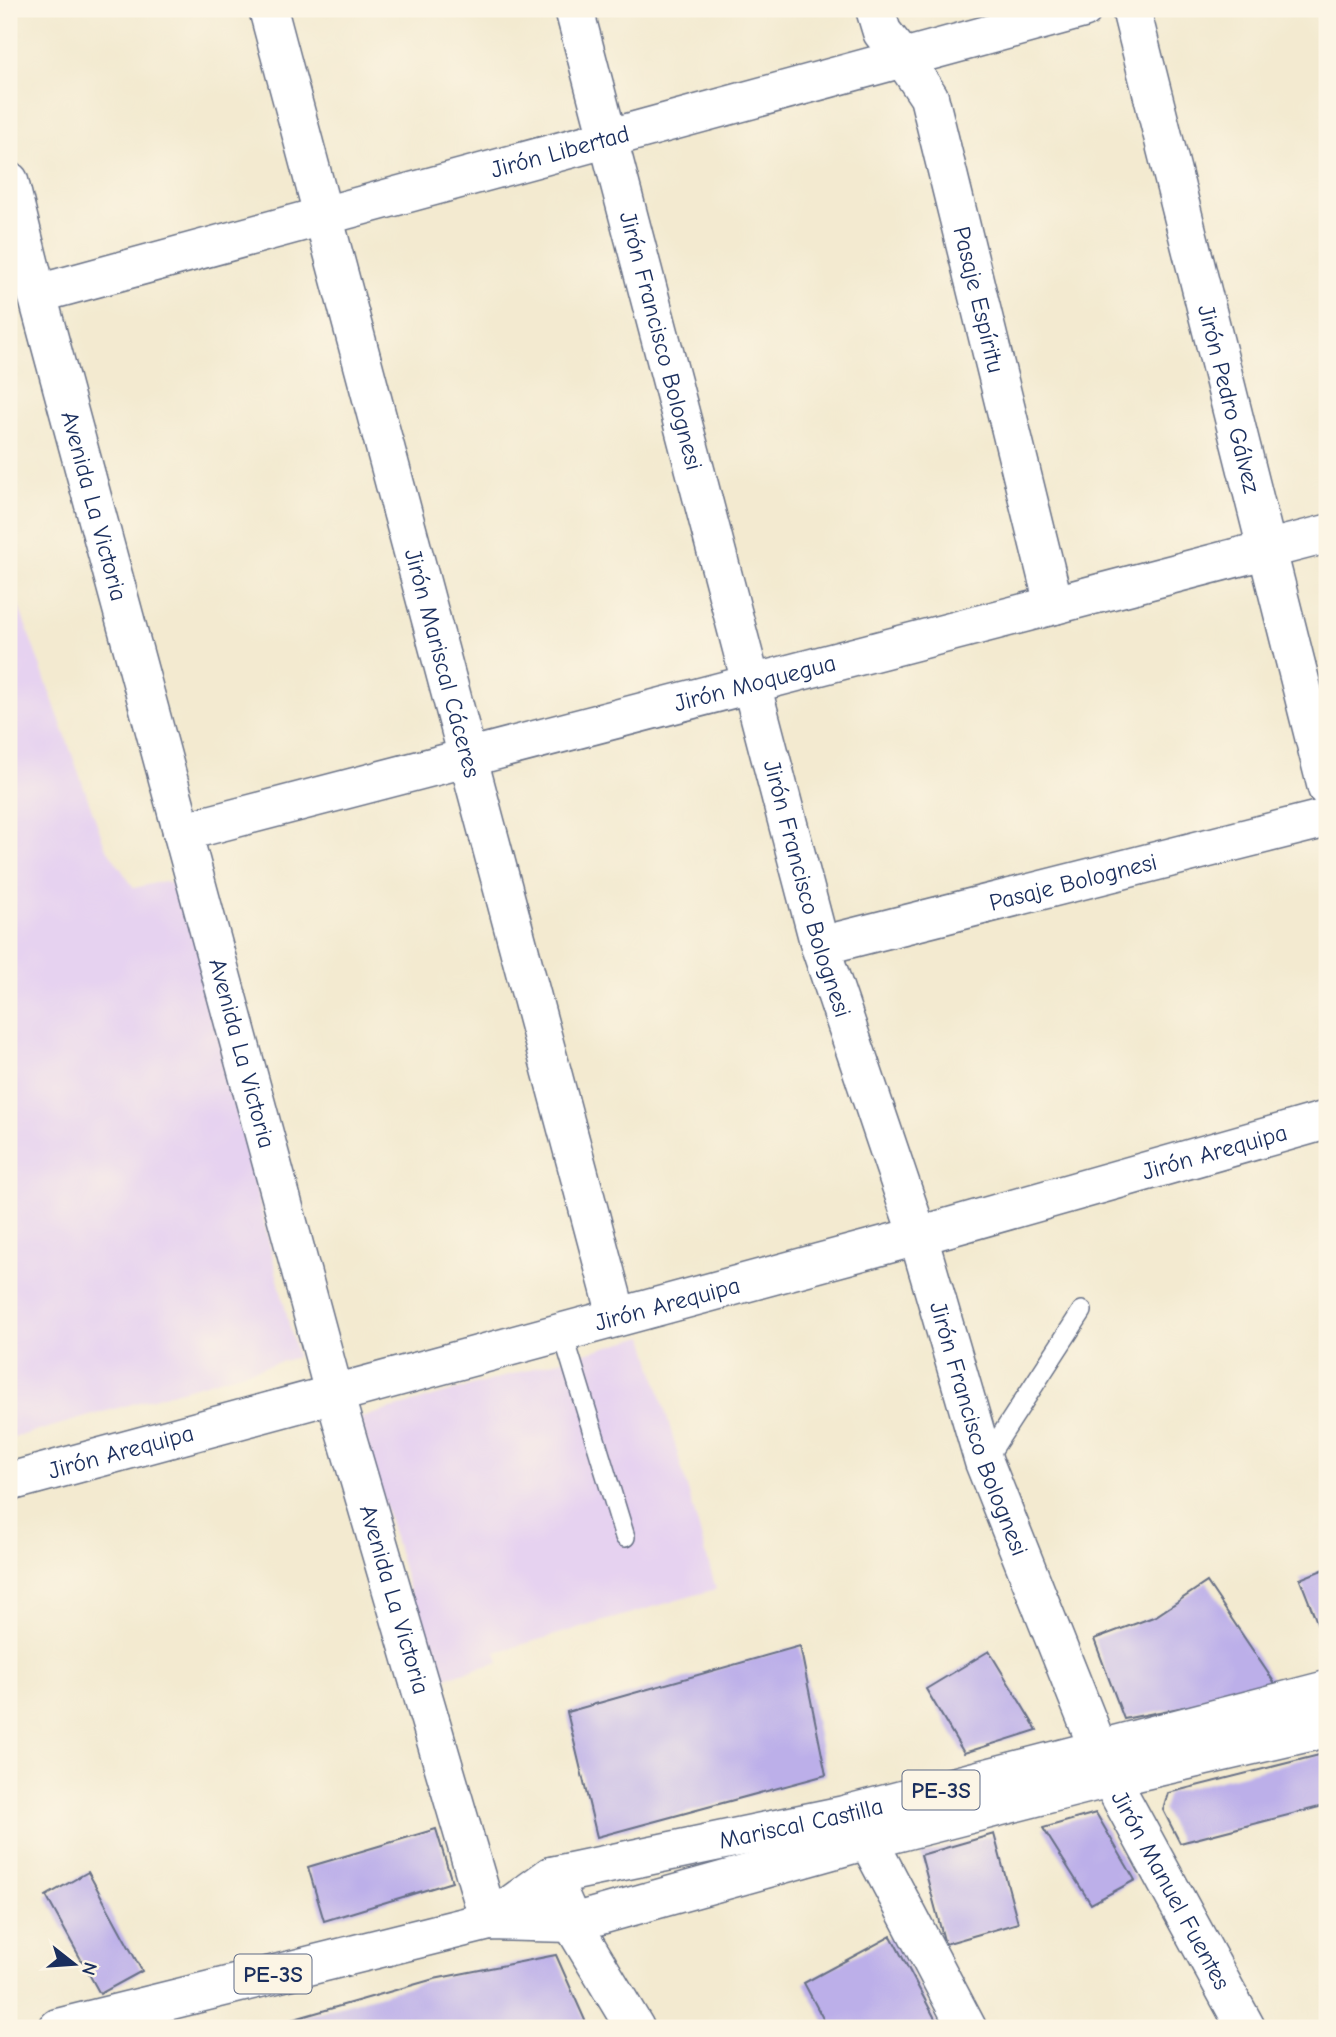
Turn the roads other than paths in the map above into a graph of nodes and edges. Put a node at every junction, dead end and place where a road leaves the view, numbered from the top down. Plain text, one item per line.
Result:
1 (268, 9) edge
2 (574, 9) edge
3 (875, 9) edge
4 (1083, 9) edge
5 (1131, 9) edge
6 (903, 58) junction
7 (608, 139) junction
8 (9, 181) edge
9 (323, 217) junction
10 (37, 294) junction
11 (1327, 534) edge
12 (1267, 550) junction
13 (1054, 605) junction
14 (751, 684) junction
15 (468, 757) junction
16 (1327, 788) edge
17 (1327, 818) edge
18 (182, 832) junction
19 (820, 946) junction
20 (1327, 1120) edge
21 (918, 1236) junction
22 (1082, 1311) dead end
23 (617, 1316) junction
24 (562, 1331) junction
25 (334, 1393) junction
26 (984, 1462) junction
27 (9, 1482) edge
28 (625, 1537) dead end
29 (1327, 1690) edge
30 (1327, 1728) edge
31 (1103, 1764) junction
32 (868, 1840) junction
33 (551, 1876) junction
34 (489, 1922) junction
35 (572, 1923) junction
36 (142, 2018) edge
37 (58, 2028) edge
38 (635, 2028) edge
39 (967, 2028) edge
40 (1246, 2028) edge

1 - 9 main road, Jirón Mariscal Cáceres
2 - 7 main road, Jirón Francisco Bolognesi
3 - 6 main road, Pasaje Espíritu
4 - 6 main road, Jirón Libertad
5 - 12 main road, Jirón Pedro Gálvez
6 - 7 main road, Jirón Libertad
6 - 13 main road, Pasaje Espíritu
7 - 9 main road, Jirón Libertad
7 - 14 main road, Jirón Francisco Bolognesi
8 - 10 main road, Avenida La Victoria
9 - 10 main road, Jirón Libertad
9 - 15 main road, Jirón Mariscal Cáceres
10 - 18 main road, Avenida La Victoria
11 - 12 main road, Jirón Moquegua
12 - 13 main road, Jirón Moquegua
12 - 16 main road, Jirón Pedro Gálvez
13 - 14 main road, Jirón Moquegua
14 - 15 main road, Jirón Moquegua
14 - 19 main road, Jirón Francisco Bolognesi
15 - 18 main road, Jirón Moquegua
15 - 23 main road, Jirón Mariscal Cáceres
17 - 19 main road, Pasaje Bolognesi
18 - 25 main road, Avenida La Victoria
19 - 21 main road, Jirón Francisco Bolognesi
20 - 21 main road, Jirón Arequipa
21 - 23 main road, Jirón Arequipa
21 - 26 main road, Jirón Francisco Bolognesi
22 - 26 lane
23 - 24 main road, Jirón Arequipa
24 - 25 main road, Jirón Arequipa
24 - 28 lane
25 - 27 main road, Jirón Arequipa
25 - 34 main road, Avenida La Victoria
26 - 31 main road, Jirón Francisco Bolognesi
29 - 31 main road, Mariscal Castilla / PE-3S
30 - 31 main road, Mariscal Castilla / PE-3S
31 - 32 main road, Mariscal Castilla / PE-3S
31 - 33 main road, Mariscal Castilla / PE-3S
31 - 40 main road, Jirón Manuel Fuentes
32 - 35 main road, Mariscal Castilla / PE-3S
32 - 39 main road
33 - 34 main road, Mariscal Castilla / PE-3S
33 - 35 main road
34 - 35 main road, Mariscal Castilla / PE-3S
34 - 36 main road, Mariscal Castilla / PE-3S
35 - 38 main road
36 - 37 main road, Mariscal Castilla / PE-3S

